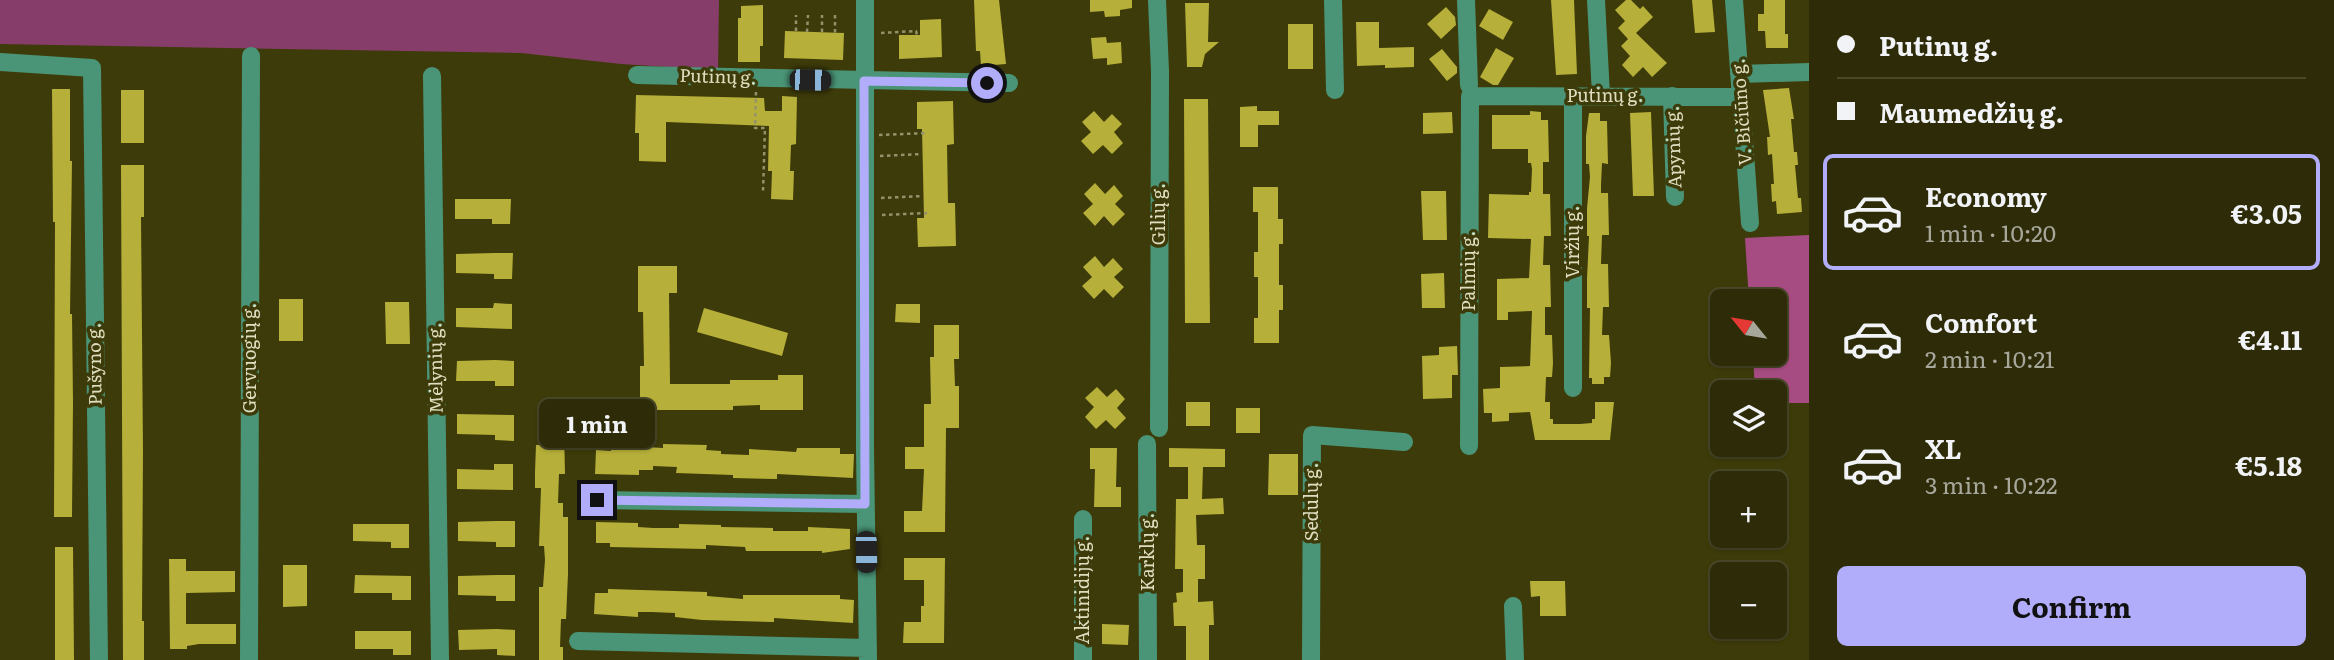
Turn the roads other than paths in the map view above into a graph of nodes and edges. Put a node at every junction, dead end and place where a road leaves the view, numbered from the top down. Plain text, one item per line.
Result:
1 (865, 0) edge
2 (1157, 0) edge
3 (1333, 0) edge
4 (1466, 0) edge
5 (1596, 0) edge
6 (1734, 0) edge
7 (251, 56) dead end
8 (0, 62) edge
9 (1809, 72) edge
10 (1739, 74) junction
11 (637, 75) dead end
12 (432, 76) dead end
13 (864, 81) junction
14 (1009, 83) dead end
15 (1335, 90) dead end
16 (1470, 91) junction
17 (1573, 95) junction
18 (1601, 95) junction
19 (1672, 96) junction
20 (1741, 97) junction
21 (1675, 197) dead end
22 (1750, 223) dead end
23 (1573, 388) dead end
24 (1159, 428) dead end
25 (1404, 442) dead end
26 (1147, 444) dead end
27 (1469, 446) dead end
28 (597, 500) dead end
29 (865, 504) junction
30 (1083, 519) dead end
31 (1513, 606) dead end
32 (578, 641) dead end
33 (868, 654) edge
34 (99, 660) edge
35 (249, 660) edge
36 (440, 660) edge
37 (1083, 660) edge
38 (1149, 660) edge
39 (1311, 660) edge
40 (1515, 660) edge

1 - 13 street
2 - 24 street, Gilių g.
3 - 15 street
4 - 16 street, Palmių g.
5 - 18 street
6 - 10 street, V. Bičiūno g.
7 - 35 street, Gervuogių g.
8 - 34 street, Pušyno g.
9 - 10 street
10 - 20 street, V. Bičiūno g.
11 - 13 street, Putinų g.
12 - 36 street, Mėlynių g.
13 - 14 street, Putinų g.
13 - 29 street
16 - 17 street, Putinų g.
16 - 27 street, Palmių g.
17 - 18 street, Putinų g.
17 - 23 street, Viržių g.
18 - 19 street, Putinų g.
19 - 20 street, Putinų g.
19 - 21 street, Apynių g.
20 - 22 street, V. Bičiūno g.
25 - 39 street, Sedulų g.
26 - 38 street, Karklų g.
28 - 29 street
29 - 33 street
30 - 37 street, Aktinidijų g.
31 - 40 street
32 - 33 street

